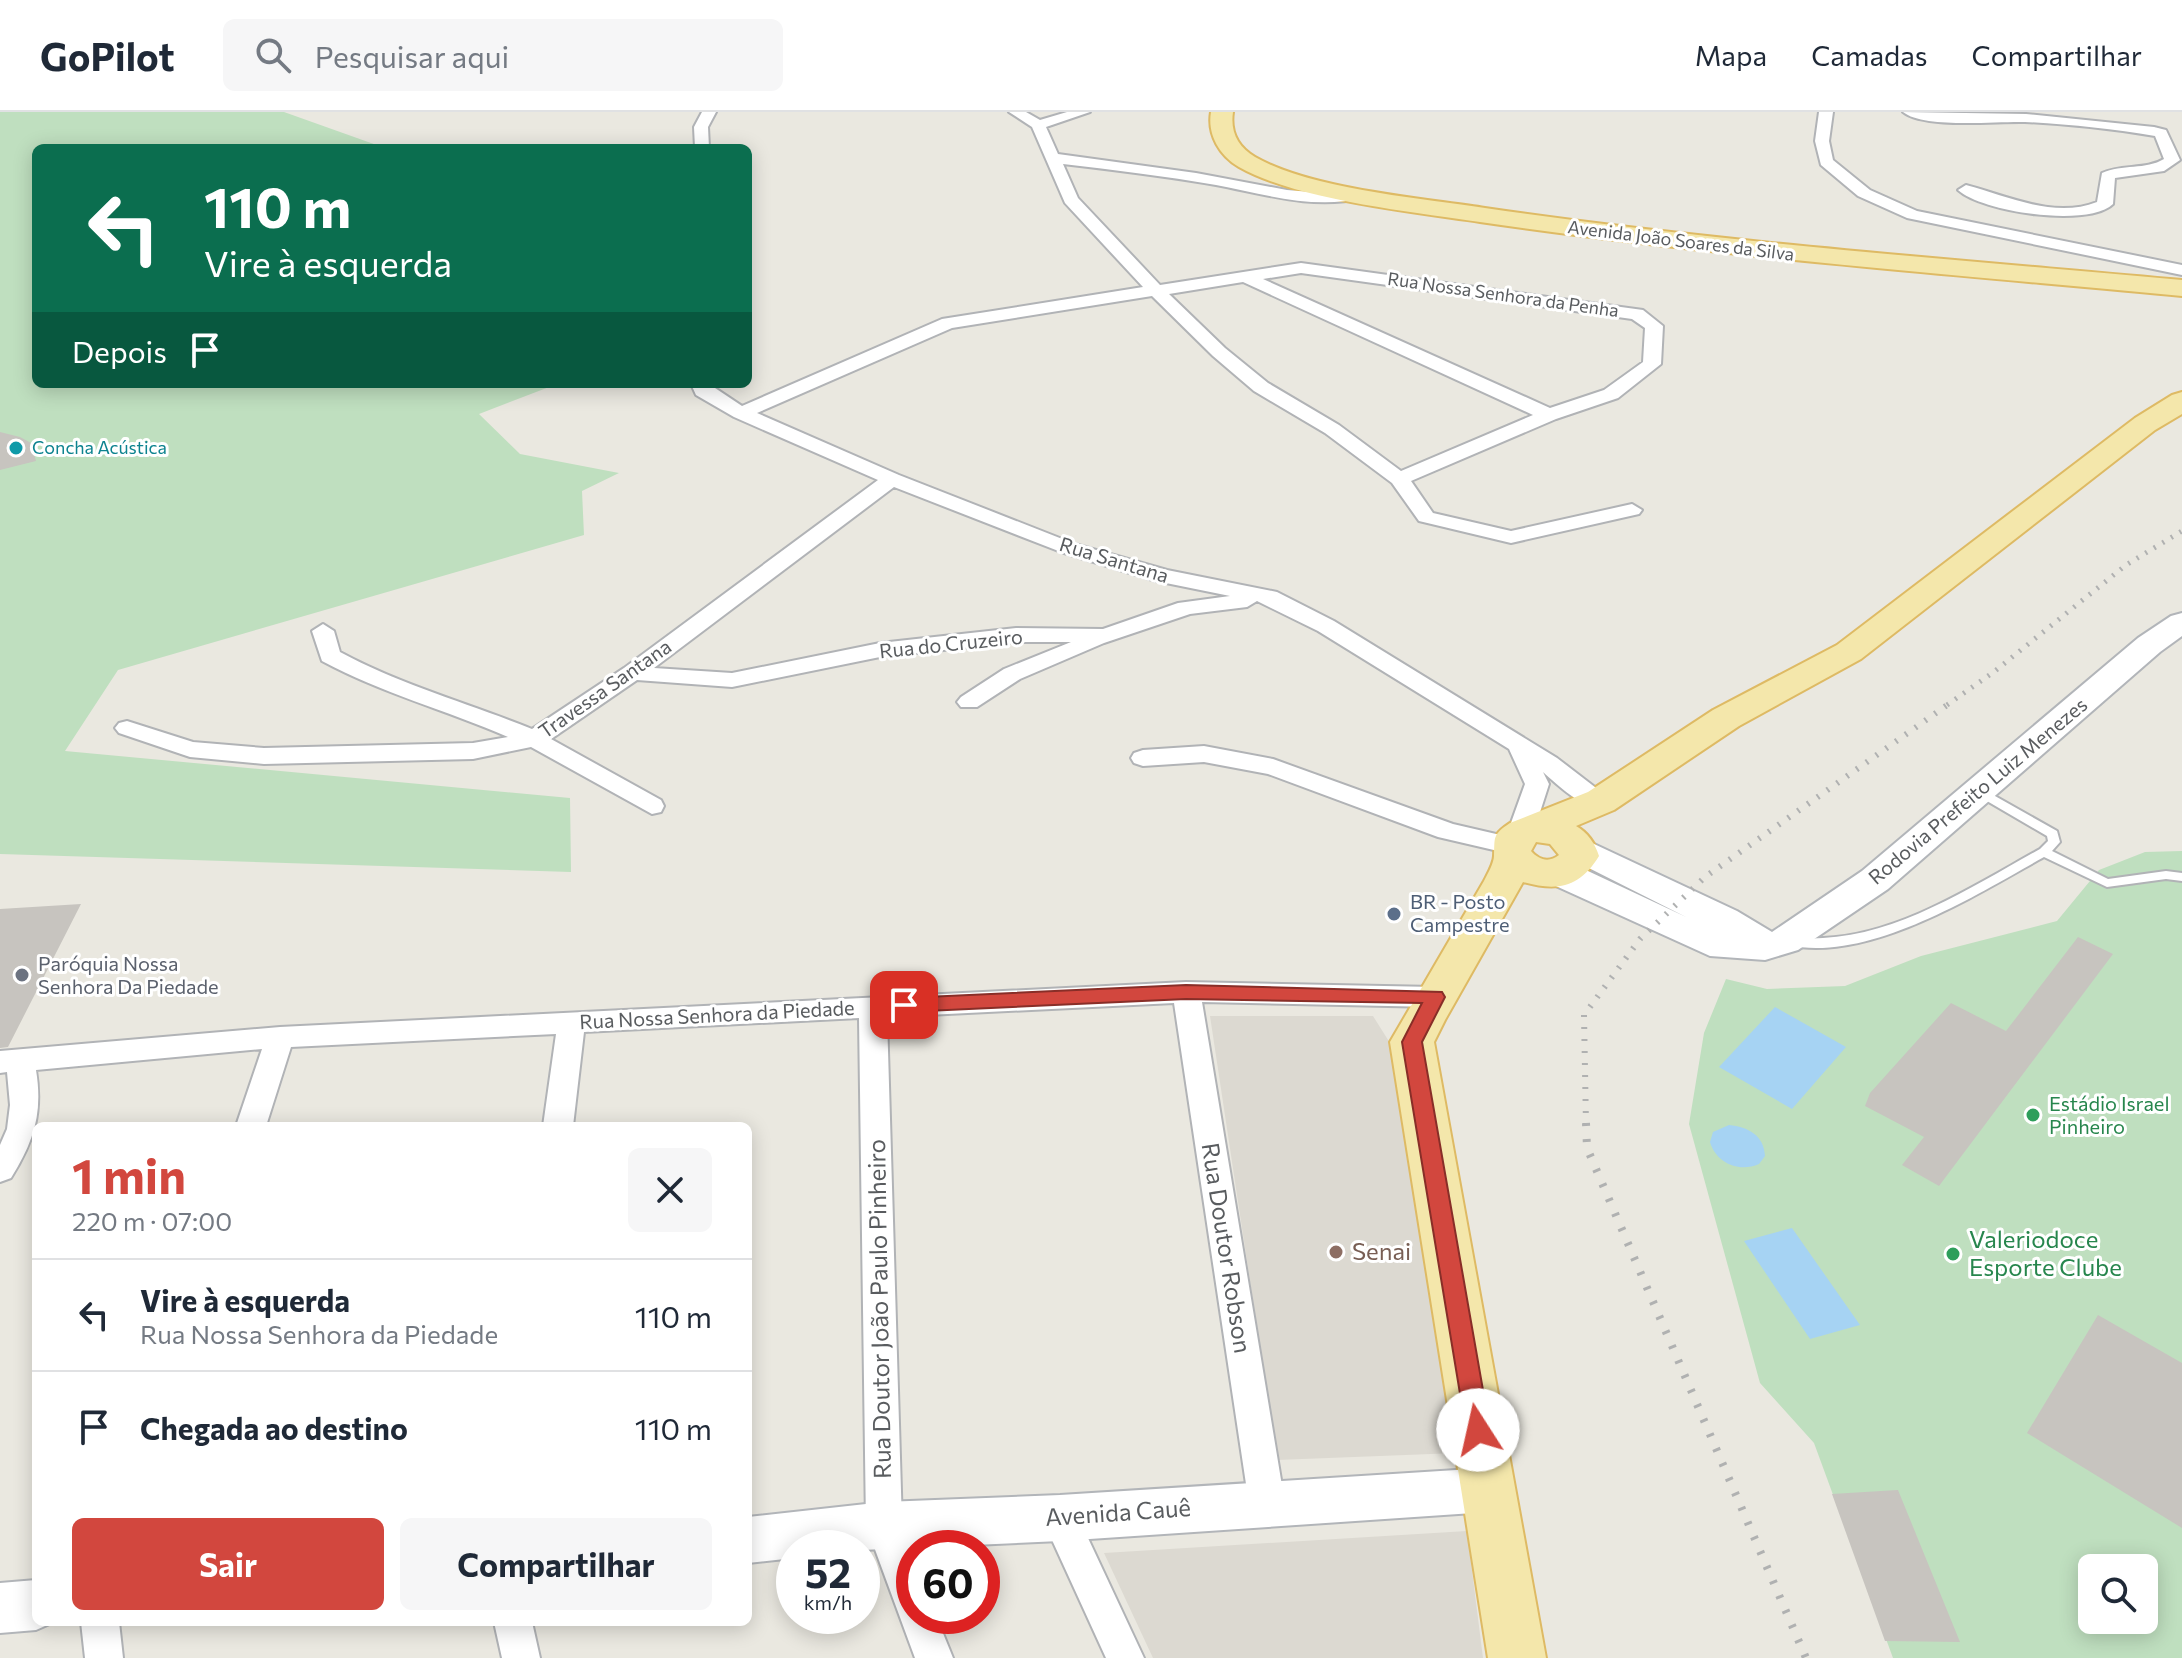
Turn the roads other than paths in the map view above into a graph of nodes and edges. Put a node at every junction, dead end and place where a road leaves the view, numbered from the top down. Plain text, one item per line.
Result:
1 (709, 112) edge
2 (1016, 112) edge
3 (1083, 112) edge
4 (1222, 112) edge
5 (1826, 112) edge
6 (1910, 112) edge
7 (1038, 125) junction
8 (702, 144) edge
9 (1052, 158) junction
10 (1966, 190) dead end
11 (1357, 195) junction
12 (2182, 270) edge
13 (1245, 277) junction
14 (2182, 288) edge
15 (1154, 289) junction
16 (702, 388) edge
17 (2182, 401) edge
18 (741, 413) junction
19 (1549, 415) junction
20 (892, 479) junction
21 (1399, 479) junction
22 (1632, 510) dead end
23 (1269, 597) junction
24 (2182, 622) edge
25 (323, 631) dead end
26 (1105, 636) junction
27 (632, 673) junction
28 (969, 702) dead end
29 (127, 728) dead end
30 (534, 739) junction
31 (1520, 748) junction
32 (1143, 758) dead end
33 (1979, 791) junction
34 (1601, 801) junction
35 (652, 806) dead end
36 (2044, 852) junction
37 (1535, 855) junction
38 (2182, 877) edge
39 (1775, 944) junction
40 (1186, 992) junction
41 (1435, 997) junction
42 (873, 1007) junction
43 (571, 1023) junction
44 (280, 1037) junction
45 (10, 1061) edge
46 (252, 1122) edge
47 (559, 1122) edge
48 (0, 1170) edge
49 (1488, 1490) junction
50 (1267, 1504) junction
51 (1060, 1518) junction
52 (884, 1525) junction
53 (752, 1540) edge
54 (896, 1557) edge
55 (32, 1605) edge
56 (0, 1608) edge
57 (100, 1626) edge
58 (514, 1626) edge
59 (925, 1634) edge
60 (104, 1658) edge
61 (521, 1658) edge
62 (934, 1658) edge
63 (1125, 1658) edge
64 (1517, 1658) edge

1 - 8 street
2 - 7 street
3 - 7 street
4 - 11 main road, Avenida João Soares da Silva
5 - 12 street
6 - 10 street
7 - 9 street
9 - 11 street
9 - 15 street
11 - 14 main road, Avenida João Soares da Silva
13 - 15 street, Rua Nossa Senhora da Penha
13 - 19 street
13 - 19 street, Rua Nossa Senhora da Penha
15 - 18 street, Rua Nossa Senhora da Penha
15 - 21 street
16 - 18 street, Rua Santana
17 - 34 main road
18 - 20 street, Rua Santana
19 - 21 street, Rua Nossa Senhora da Penha
20 - 23 street, Rua Santana
20 - 27 street, Travessa Santana
21 - 22 street
23 - 26 street, Rua do Cruzeiro
23 - 31 street, Rua Santana
24 - 33 main road, Rodovia Prefeito Luiz Menezes
25 - 30 street
26 - 27 street, Rua do Cruzeiro
26 - 28 street
27 - 30 street, Travessa Santana
29 - 30 street, Travessa Santana
30 - 35 street
31 - 34 street, Rua Santana
31 - 37 street
32 - 37 street
33 - 36 lane
33 - 39 main road, Rodovia Prefeito Luiz Menezes
34 - 37 main road
36 - 38 lane
36 - 39 lane
37 - 39 main road
37 - 41 main road
40 - 41 street, Rua Nossa Senhora da Piedade
40 - 42 street, Rua Nossa Senhora da Piedade
40 - 50 street, Rua Doutor Robson
41 - 49 main road
42 - 43 street, Rua Nossa Senhora da Piedade
42 - 52 street, Rua Doutor João Paulo Pinheiro
43 - 44 street, Rua Nossa Senhora da Piedade
43 - 47 street
44 - 45 street, Rua Nossa Senhora da Piedade
44 - 46 street
45 - 48 street
49 - 50 main road, Avenida Cauê
49 - 64 main road
50 - 51 main road, Avenida Cauê
51 - 52 main road, Avenida Cauê
51 - 63 street
52 - 53 main road, Avenida Cauê
52 - 54 street, Rua Doutor João Paulo Pinheiro
55 - 56 main road
57 - 60 street
58 - 61 street
59 - 62 street

